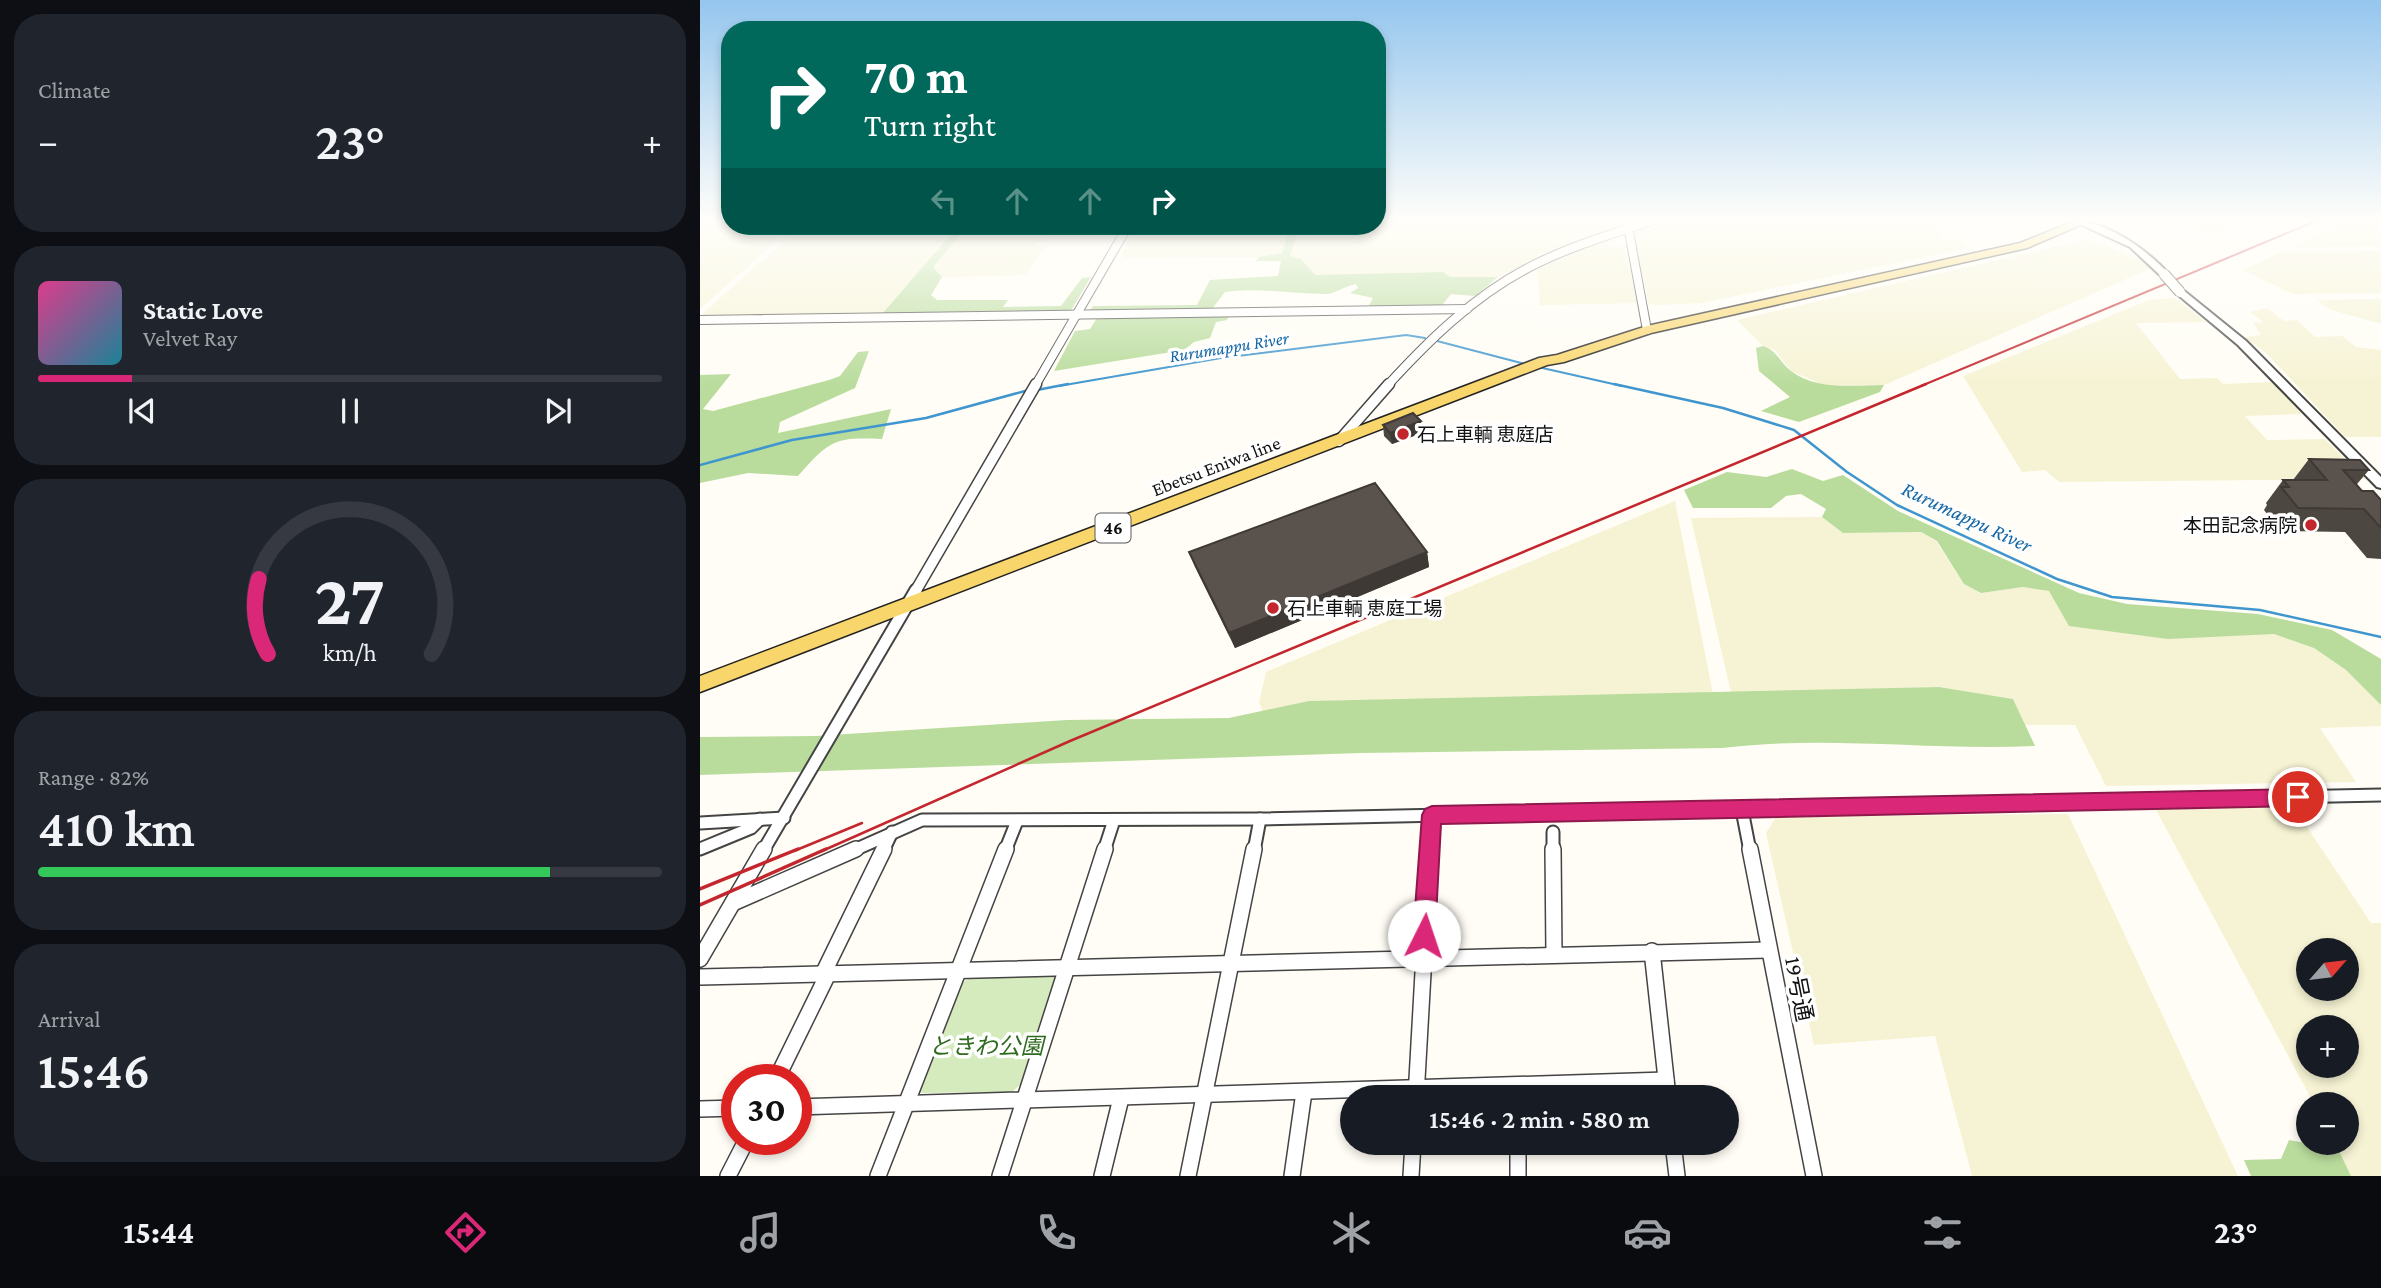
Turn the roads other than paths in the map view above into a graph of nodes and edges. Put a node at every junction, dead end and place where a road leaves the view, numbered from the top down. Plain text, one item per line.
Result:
1 (1099, 276) edge
2 (1516, 276) edge
3 (1636, 276) edge
4 (1886, 276) edge
5 (2166, 276) edge
6 (1467, 309) junction
7 (1077, 315) junction
8 (700, 320) edge
9 (1646, 327) junction
10 (1339, 441) junction
11 (2380, 482) edge
12 (906, 604) junction
13 (700, 684) edge
14 (2381, 796) edge
15 (1742, 810) junction
16 (1432, 815) junction
17 (784, 818) junction
18 (760, 820) junction
19 (1114, 820) junction
20 (1260, 820) junction
21 (1017, 821) junction
22 (700, 823) edge
23 (892, 832) junction
24 (1553, 832) dead end
25 (700, 849) edge
26 (733, 903) junction
27 (1768, 950) junction
28 (1652, 951) junction
29 (1554, 955) junction
30 (700, 959) edge
31 (1422, 959) junction
32 (1231, 964) junction
33 (1066, 967) junction
34 (957, 972) junction
35 (824, 976) junction
36 (700, 977) edge
37 (783, 1064) edge
38 (1666, 1080) junction
39 (1416, 1085) edge
40 (1598, 1085) edge
41 (1667, 1085) edge
42 (1304, 1092) junction
43 (1340, 1092) edge
44 (1203, 1095) junction
45 (1121, 1098) junction
46 (1024, 1101) junction
47 (906, 1104) junction
48 (812, 1107) edge
49 (721, 1108) edge
50 (700, 1109) edge
51 (739, 1155) edge
52 (1412, 1155) edge
53 (1518, 1155) edge
54 (1674, 1155) edge
55 (728, 1176) edge
56 (878, 1176) edge
57 (1000, 1176) edge
58 (1102, 1176) edge
59 (1188, 1176) edge
60 (1292, 1176) edge
61 (1411, 1176) edge
62 (1518, 1176) edge
63 (1677, 1176) edge
64 (1814, 1176) edge

1 - 7 street
2 - 6 street
3 - 9 street
4 - 9 main road, Ebetsu Eniwa line / 46
5 - 11 street, bridge
6 - 7 street
6 - 10 street
7 - 8 street
7 - 12 street
9 - 10 main road, Ebetsu Eniwa line / 46
10 - 12 main road, Ebetsu Eniwa line / 46
12 - 13 main road, Ebetsu Eniwa line / 46
12 - 17 street
14 - 15 street
15 - 16 street
15 - 27 street, 19号通
16 - 20 street
16 - 31 street
17 - 18 street
17 - 26 street
18 - 22 street
18 - 25 street
19 - 20 street
19 - 21 street
19 - 33 street
20 - 32 street
21 - 23 street
21 - 34 street
23 - 26 street
23 - 35 street
24 - 29 street
26 - 30 street
27 - 28 street
27 - 64 street, 19号通
28 - 29 street
28 - 38 street
29 - 31 street
31 - 32 street
31 - 39 street
32 - 33 street
32 - 44 street
33 - 34 street
33 - 46 street
34 - 35 street
34 - 47 street
35 - 36 street
35 - 37 street
38 - 40 street
38 - 41 street
42 - 43 street
42 - 44 street
42 - 60 street
44 - 45 street
44 - 59 street
45 - 46 street
45 - 58 street
46 - 47 street
46 - 57 street
47 - 48 street
47 - 56 street
49 - 50 street
51 - 55 street
52 - 61 street
53 - 62 street
54 - 63 street

